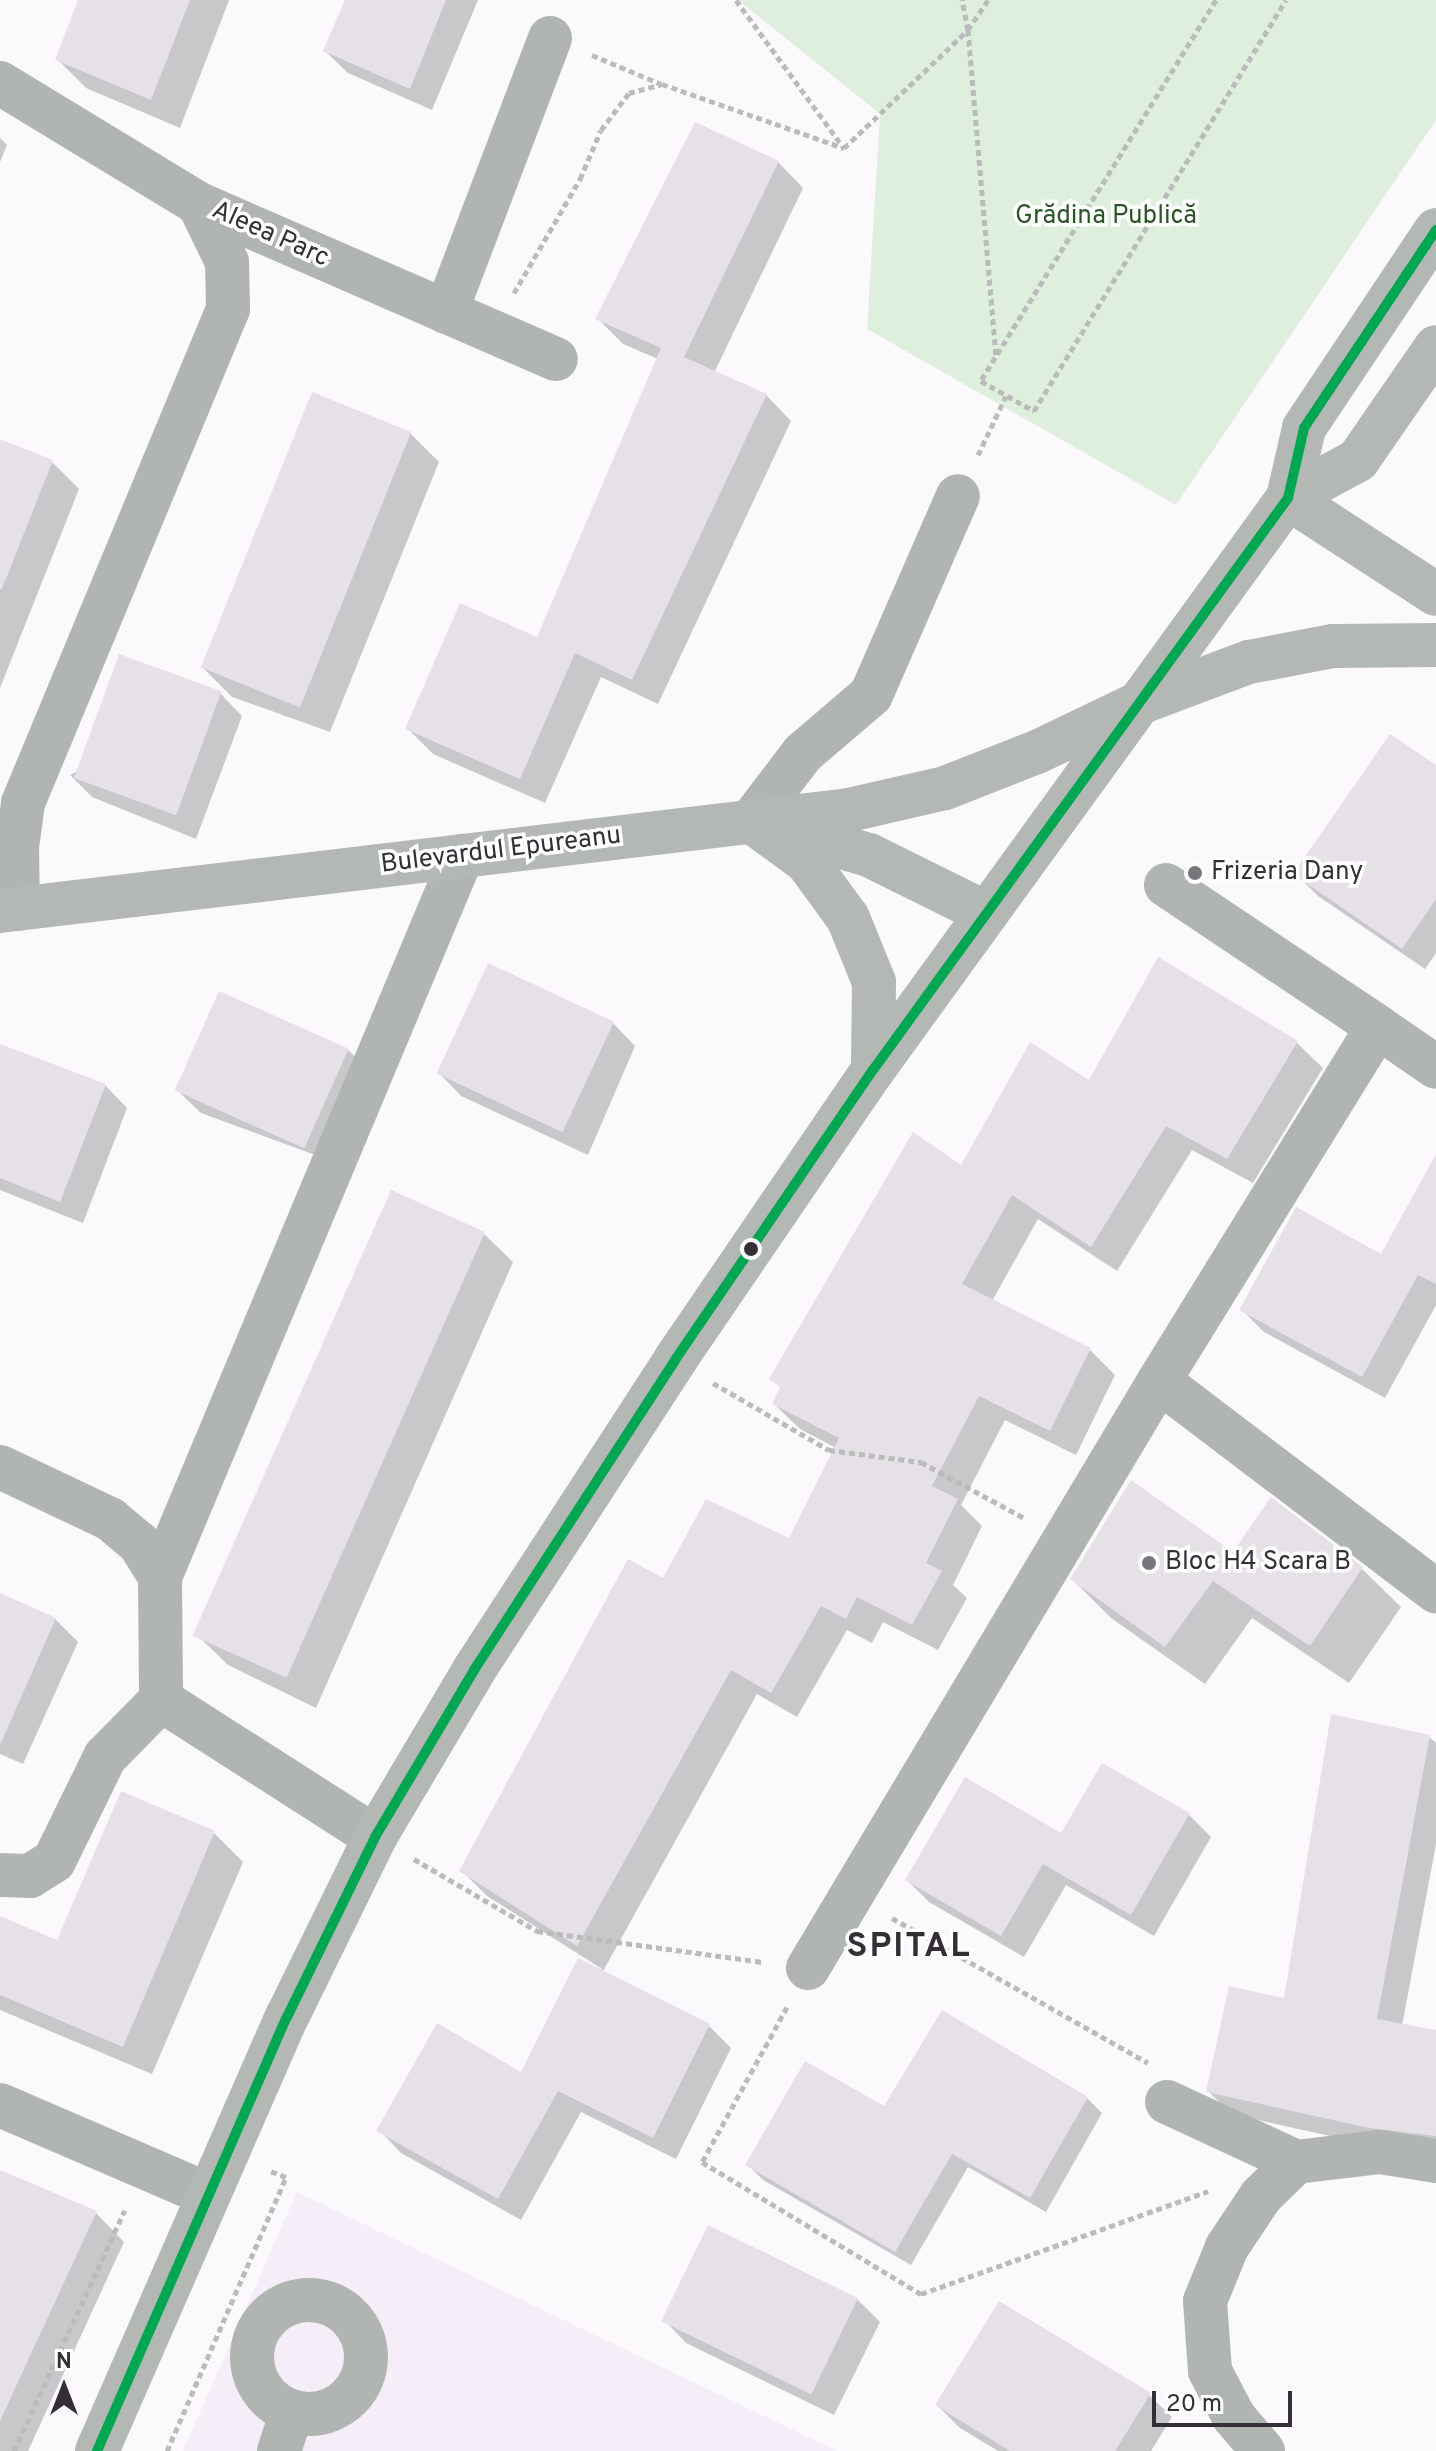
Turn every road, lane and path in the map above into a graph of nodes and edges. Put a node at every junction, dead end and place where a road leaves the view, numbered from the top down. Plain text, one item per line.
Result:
1 (736, 0) edge
2 (962, 0) edge
3 (988, 0) edge
4 (1286, 0) edge
5 (1215, 1) edge
6 (968, 30) junction
7 (550, 38) joint
8 (0, 83) edge
9 (662, 84) junction
10 (844, 148) junction
11 (199, 204) junction
12 (1436, 230) edge
13 (446, 312) junction
14 (490, 332) junction
15 (1436, 347) edge
16 (996, 356) junction
17 (556, 359) dead end
18 (1006, 395) junction
19 (958, 496) joint
20 (1288, 498) junction
21 (1436, 594) edge
22 (1436, 645) edge
23 (1137, 704) junction
24 (751, 821) junction
25 (462, 856) junction
26 (1166, 885) dead end
27 (9, 910) edge
28 (986, 913) junction
29 (1378, 1027) junction
30 (1436, 1067) edge
31 (873, 1070) junction
32 (675, 1360) junction
33 (1159, 1381) junction
34 (0, 1467) edge
35 (1066, 1541) junction
36 (160, 1577) junction
37 (1436, 1591) edge
38 (161, 1700) junction
39 (375, 1837) junction
40 (0, 1875) edge
41 (852, 1895) junction
42 (808, 1968) junction
43 (1167, 2102) joint
44 (0, 2105) edge
45 (227, 2152) junction
46 (1436, 2161) edge
47 (1296, 2162) junction
48 (145, 2167) junction
49 (1221, 2187) dead end
50 (207, 2194) junction
51 (14, 2451) edge
52 (97, 2451) edge
53 (167, 2451) edge
54 (1263, 2451) edge

1 - 10 path
2 - 6 path
3 - 6 path
4 - 18 path
5 - 16 path
6 - 10 path
6 - 16 path
7 - 9 path
7 - 13 street
8 - 11 street, Aleea Parc
9 - 10 path
9 - 14 path
11 - 13 street, Aleea Parc
11 - 27 street
12 - 20 main road
13 - 14 street, Aleea Parc
14 - 17 street, Aleea Parc
15 - 20 main road
16 - 18 path
18 - 19 path
19 - 24 street
20 - 21 main road
20 - 23 main road
22 - 23 main road
23 - 24 main road
23 - 28 main road
24 - 25 main road, Bulevardul Epureanu
24 - 28 main road, Bulevardul Epureanu
24 - 31 main road
25 - 27 main road, Bulevardul Epureanu
25 - 36 street
26 - 29 street
28 - 31 main road
29 - 30 street
29 - 33 street
31 - 32 main road
32 - 35 path
32 - 39 main road
33 - 35 street
33 - 37 street
34 - 36 street
35 - 41 street
36 - 38 street
38 - 39 street
38 - 40 street
39 - 42 path
39 - 45 main road
41 - 42 street
41 - 43 path
42 - 49 path
43 - 47 street
44 - 48 street
45 - 50 main road
45 - 53 path
46 - 47 street
47 - 54 street
48 - 50 street
48 - 51 path
50 - 52 main road

